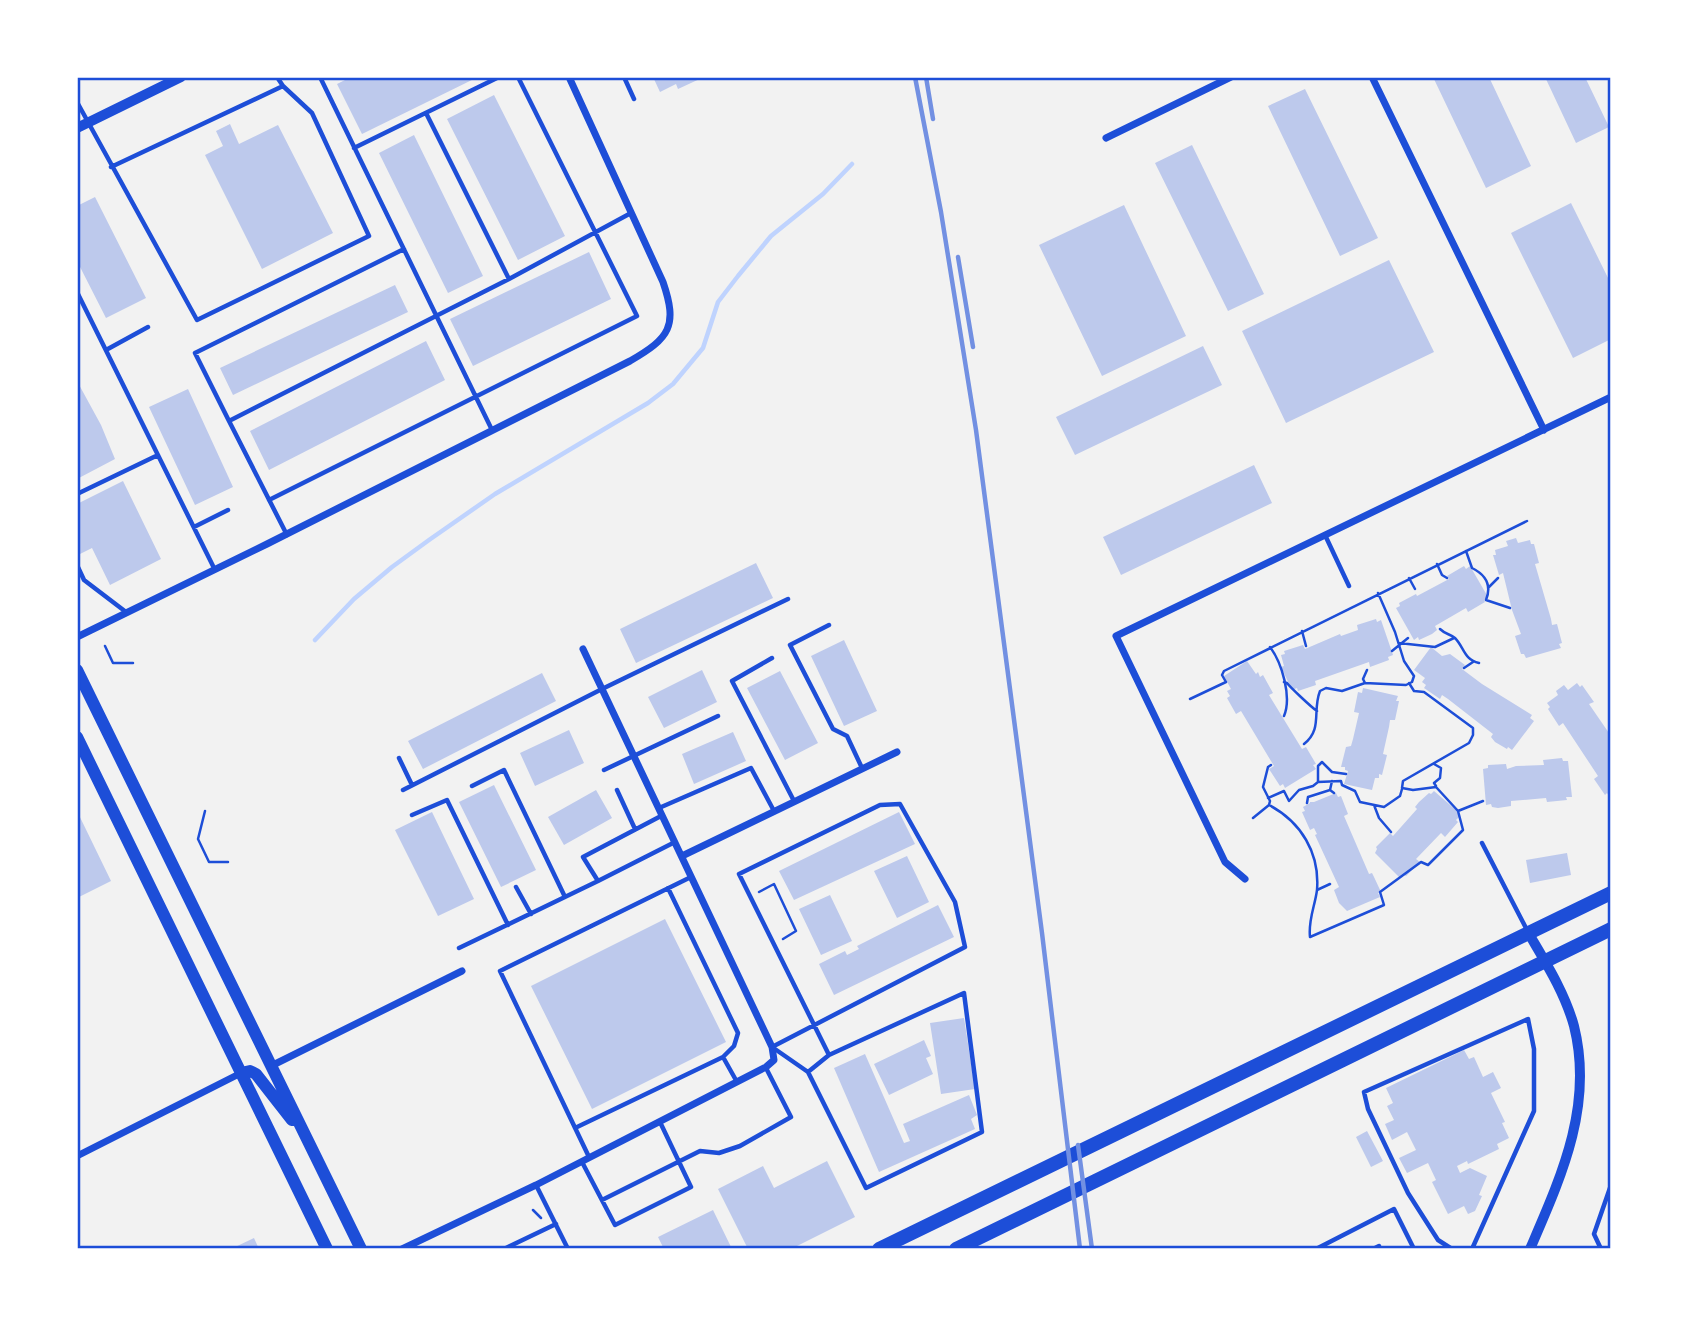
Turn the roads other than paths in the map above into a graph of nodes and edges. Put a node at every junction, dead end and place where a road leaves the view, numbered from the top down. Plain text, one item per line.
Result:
1 (181, 77) edge
2 (278, 77) edge
3 (320, 77) edge
4 (499, 77) edge
5 (518, 77) edge
6 (569, 77) edge
7 (624, 77) edge
8 (1231, 77) edge
9 (1372, 77) edge
10 (282, 86) junction
11 (634, 99) dead end
12 (77, 102) edge
13 (426, 113) junction
14 (82, 125) edge
15 (1106, 138) dead end
16 (354, 148) junction
17 (111, 167) junction
18 (632, 213) junction
19 (596, 234) junction
20 (404, 249) junction
21 (509, 279) junction
22 (77, 292) edge
23 (436, 316) junction
24 (148, 327) dead end
25 (106, 350) junction
26 (475, 396) junction
27 (1611, 397) edge
28 (229, 421) junction
29 (1544, 430) junction
30 (492, 431) junction
31 (158, 455) junction
32 (77, 494) edge
33 (269, 500) junction
34 (228, 510) dead end
35 (194, 527) junction
36 (286, 534) junction
37 (1325, 535) junction
38 (77, 565) edge
39 (215, 570) junction
40 (1349, 586) dead end
41 (788, 599) dead end
42 (127, 612) junction
43 (829, 625) dead end
44 (77, 637) edge
45 (583, 649) dead end
46 (772, 659) dead end
47 (77, 670) edge
48 (602, 689) junction
49 (718, 716) dead end
50 (77, 737) edge
51 (897, 752) dead end
52 (633, 755) junction
53 (399, 758) dead end
54 (862, 769) junction
55 (604, 771) dead end
56 (412, 785) junction
57 (472, 786) dead end
58 (403, 790) dead end
59 (617, 790) dead end
60 (795, 802) junction
61 (661, 812) junction
62 (774, 812) junction
63 (412, 815) dead end
64 (635, 829) junction
65 (675, 842) junction
66 (1482, 843) dead end
67 (682, 856) junction
68 (691, 877) junction
69 (1245, 879) dead end
70 (598, 881) junction
71 (516, 887) dead end
72 (668, 888) junction
73 (1611, 893) edge
74 (565, 897) junction
75 (531, 914) junction
76 (508, 925) junction
77 (1611, 929) edge
78 (1529, 934) junction
79 (459, 948) dead end
80 (1545, 961) junction
81 (462, 971) dead end
82 (814, 1027) junction
83 (772, 1048) junction
84 (829, 1055) junction
85 (723, 1056) junction
86 (271, 1066) junction
87 (766, 1067) junction
88 (808, 1072) junction
89 (241, 1073) junction
90 (737, 1082) junction
91 (659, 1121) junction
92 (575, 1128) junction
93 (304, 1133) junction
94 (77, 1156) edge
95 (585, 1159) junction
96 (679, 1162) junction
97 (536, 1185) junction
98 (1611, 1185) edge
99 (602, 1200) junction
100 (556, 1224) junction
101 (1379, 1246) dead end
102 (327, 1249) edge
103 (361, 1249) edge
104 (402, 1249) edge
105 (504, 1249) edge
106 (568, 1249) edge
107 (879, 1249) edge
108 (956, 1249) edge
109 (1316, 1249) edge
110 (1373, 1249) edge
111 (1414, 1249) edge
112 (1452, 1249) edge
113 (1472, 1249) edge
114 (1530, 1249) edge
115 (1601, 1249) edge

1 - 14 street
2 - 10 lane
3 - 16 lane
4 - 13 lane
5 - 19 lane
6 - 18 street
7 - 11 lane
8 - 15 street
9 - 29 street
10 - 17 lane
10 - 17 lane
12 - 14 lane
13 - 16 lane
13 - 21 lane
14 - 17 lane
16 - 20 lane
18 - 19 lane
18 - 30 street
19 - 21 lane
19 - 26 lane
20 - 23 lane
20 - 28 lane
21 - 23 lane
22 - 25 lane
23 - 26 lane
23 - 28 lane
24 - 25 lane
25 - 31 lane
26 - 30 lane
26 - 33 lane
27 - 29 street
28 - 33 lane
29 - 37 street
30 - 36 street
31 - 32 lane
31 - 35 lane
33 - 36 lane
34 - 35 lane
35 - 39 lane
36 - 39 street
37 - 40 lane
37 - 69 street
38 - 42 lane
39 - 42 street
41 - 48 lane
42 - 44 street
43 - 54 lane
45 - 48 street
46 - 60 lane
47 - 86 main road
48 - 52 street
48 - 56 lane
49 - 52 lane
50 - 89 main road
51 - 54 street
52 - 55 lane
52 - 61 street
53 - 56 lane
54 - 60 street
56 - 58 lane
57 - 74 lane
59 - 64 lane
60 - 62 street
61 - 62 lane
61 - 64 lane
61 - 65 street
62 - 67 street
63 - 76 lane
64 - 70 lane
65 - 67 street
65 - 70 lane
66 - 78 lane
67 - 68 street
68 - 72 lane
68 - 83 street
70 - 74 lane
71 - 75 lane
72 - 85 lane
72 - 92 lane
73 - 78 main road
74 - 75 lane
75 - 76 lane
76 - 79 lane
77 - 80 main road
78 - 80 street
78 - 107 main road
80 - 108 main road
80 - 114 street
81 - 86 street
82 - 82 lane
82 - 83 lane
82 - 84 lane
83 - 87 street
83 - 88 lane
84 - 88 lane
84 - 88 lane
85 - 90 lane
85 - 92 lane
86 - 93 main road
87 - 90 street
87 - 96 lane
89 - 93 main road
89 - 94 street
89 - 102 main road
90 - 91 street
91 - 95 street
91 - 96 lane
92 - 95 lane
93 - 103 main road
95 - 97 street
95 - 99 lane
96 - 99 lane
96 - 99 lane
97 - 100 lane
97 - 104 street
98 - 115 lane
100 - 105 lane
100 - 106 lane
101 - 110 lane
109 - 111 lane
112 - 113 lane

